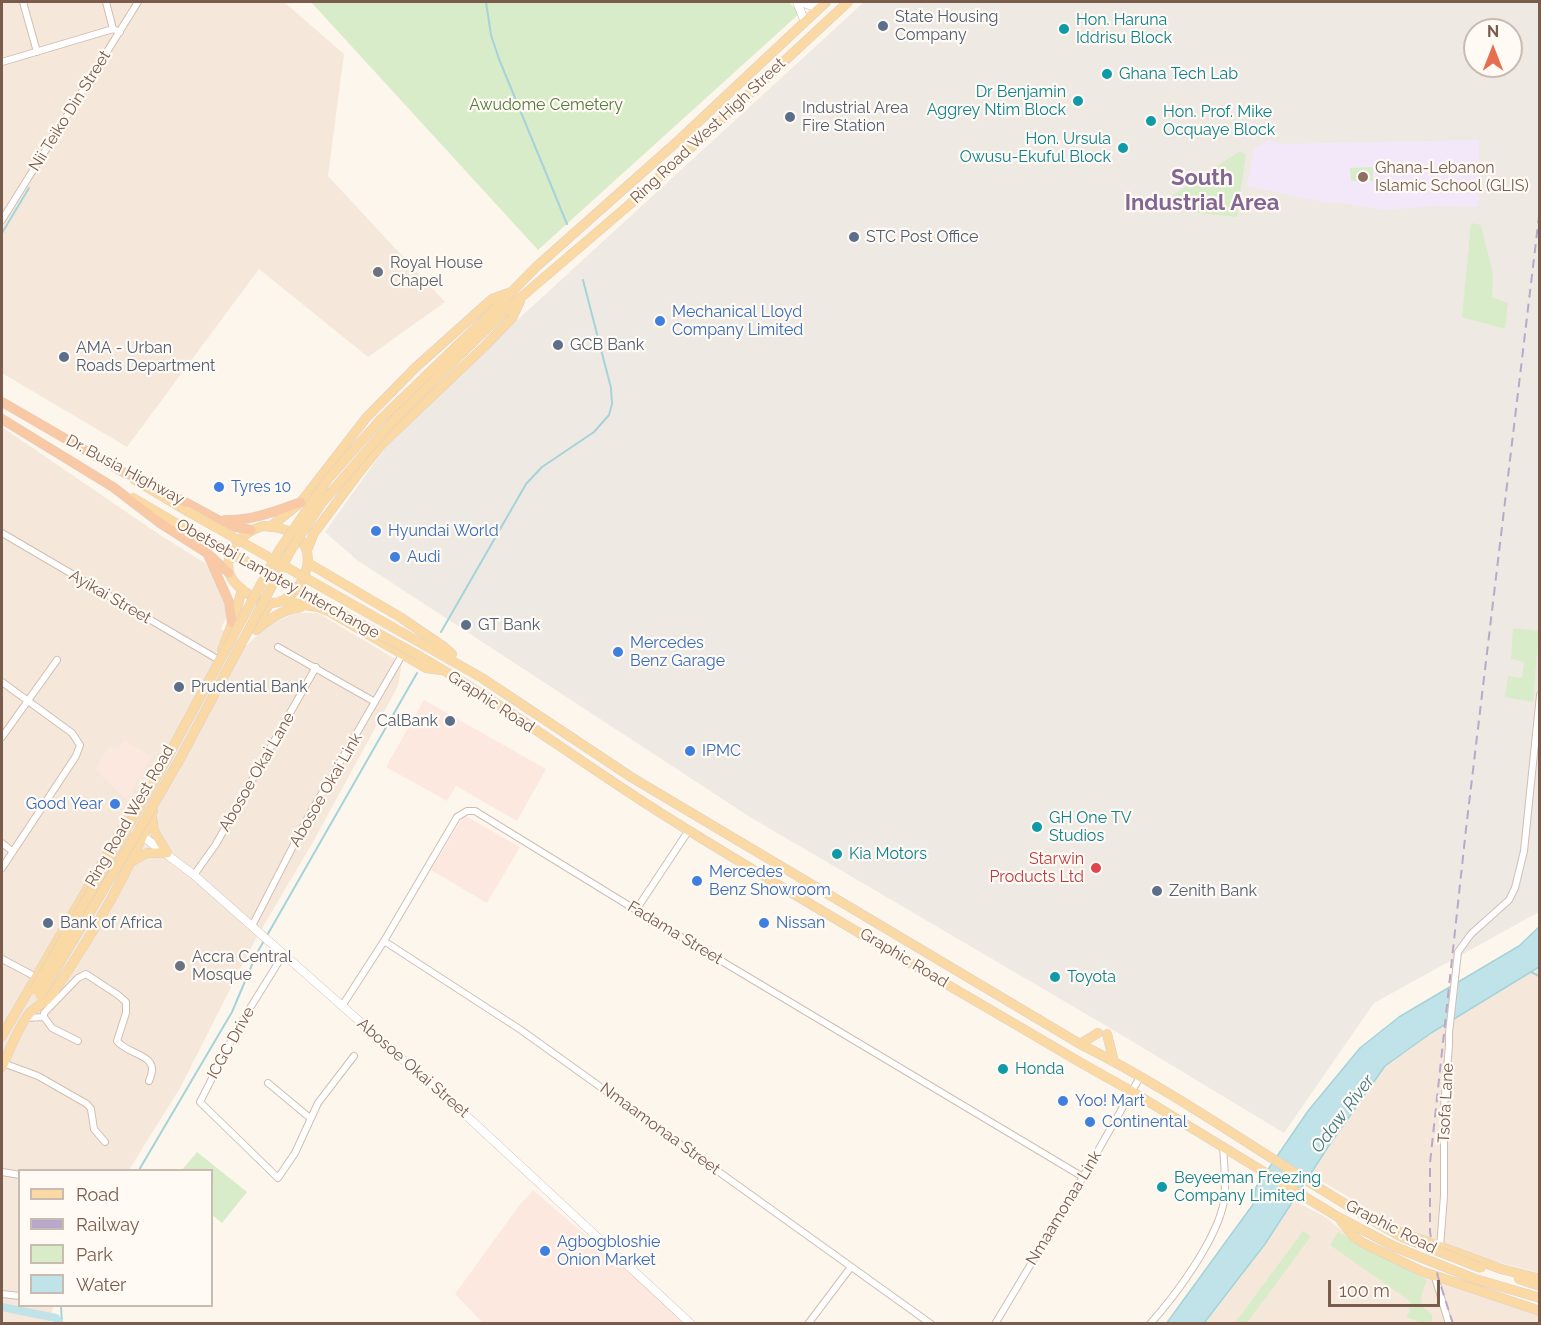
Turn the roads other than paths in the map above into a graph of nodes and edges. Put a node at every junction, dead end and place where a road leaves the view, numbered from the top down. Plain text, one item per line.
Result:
1 (23, 2) edge
2 (106, 2) edge
3 (138, 2) edge
4 (799, 2) edge
5 (848, 2) edge
6 (824, 4) edge
7 (805, 22) junction
8 (116, 30) junction
9 (37, 52) junction
10 (2, 62) edge
11 (2, 220) edge
12 (513, 291) junction
13 (521, 298) junction
14 (501, 309) junction
15 (2, 402) edge
16 (2, 420) edge
17 (123, 472) junction
18 (113, 487) junction
19 (301, 502) junction
20 (218, 520) junction
21 (270, 527) junction
22 (251, 530) junction
23 (2, 533) edge
24 (307, 550) junction
25 (207, 552) junction
26 (308, 562) junction
27 (229, 573) junction
28 (242, 589) junction
29 (281, 601) junction
30 (270, 603) junction
31 (310, 606) junction
32 (232, 623) junction
33 (247, 637) junction
34 (278, 647) dead end
35 (402, 656) junction
36 (57, 660) dead end
37 (219, 660) junction
38 (450, 660) junction
39 (316, 668) junction
40 (444, 670) junction
41 (2, 682) edge
42 (1539, 695) edge
43 (26, 700) junction
44 (375, 702) junction
45 (2, 737) edge
46 (152, 813) junction
47 (125, 823) junction
48 (689, 830) junction
49 (144, 837) junction
50 (2, 843) edge
51 (12, 851) junction
52 (167, 853) junction
53 (131, 862) junction
54 (2, 868) edge
55 (194, 875) junction
56 (636, 910) junction
57 (253, 927) junction
58 (384, 941) junction
59 (283, 955) junction
60 (2, 959) edge
61 (36, 977) junction
62 (37, 993) junction
63 (23, 1000) junction
64 (342, 1006) junction
65 (27, 1016) junction
66 (44, 1017) junction
67 (2, 1036) edge
68 (78, 1041) dead end
69 (1080, 1044) junction
70 (354, 1056) dead end
71 (1114, 1062) junction
72 (2, 1065) edge
73 (1140, 1077) junction
74 (149, 1081) dead end
75 (268, 1083) dead end
76 (1131, 1091) junction
77 (310, 1118) junction
78 (105, 1142) dead end
79 (1223, 1146) junction
80 (2, 1172) edge
81 (18, 1175) edge
82 (1083, 1177) junction
83 (1363, 1215) junction
84 (1338, 1217) junction
85 (1440, 1247) junction
86 (851, 1268) junction
87 (1435, 1277) junction
88 (1539, 1279) edge
89 (1539, 1286) edge
90 (2, 1294) edge
91 (18, 1296) edge
92 (1539, 1298) edge
93 (1539, 1311) edge
94 (691, 1323) edge
95 (808, 1323) edge
96 (931, 1323) edge
97 (995, 1323) edge
98 (1150, 1323) edge
99 (1449, 1323) edge

1 - 9 street
2 - 8 street
3 - 8 street, Nii Teiko Din Street
4 - 6 street
4 - 7 street
5 - 13 main road, Ring Road West High Street
6 - 7 main road, Ring Road West High Street
7 - 12 main road, Ring Road West High Street
8 - 9 street
8 - 11 street, Nii Teiko Din Street
9 - 10 street
12 - 14 main road
12 - 19 main road
13 - 14 main road
13 - 24 main road
14 - 62 main road, Ring Road West Road, bridge
14 - 62 main road, Ring Road West Road, bridge
15 - 17 highway, Dr. Busia Highway
16 - 18 highway, Dr. Busia Highway
17 - 20 highway, Dr. Busia Highway
17 - 38 main road, Obetsebi Lamptey Interchange, bridge
18 - 25 highway, Dr. Busia Highway
18 - 40 main road, Obetsebi Lamptey Interchange, bridge
19 - 20 highway
19 - 21 main road
20 - 22 highway, Dr. Busia Highway
21 - 22 main road
21 - 24 main road
22 - 27 main road
23 - 37 street, Ayikai Street
24 - 26 main road
25 - 27 highway, Dr. Busia Highway
25 - 32 highway
26 - 29 main road
26 - 38 main road, Graphic Road
27 - 28 main road
28 - 30 main road
28 - 32 main road, Ring Road West Road
29 - 30 main road
29 - 31 main road, Graphic Road
30 - 33 main road, Ring Road West Road
31 - 33 main road
31 - 35 main road, Graphic Road
32 - 37 main road, Ring Road West Road
33 - 46 main road, Ring Road West Road
34 - 39 street
35 - 40 main road, Graphic Road
35 - 44 street, Abosoe Okai Link
36 - 43 street
37 - 47 main road, Ring Road West Road
38 - 69 main road, Graphic Road
39 - 44 street
39 - 55 street, Abosoe Okai Lane
40 - 48 main road, Graphic Road
41 - 43 street
42 - 85 street, Tsofa Lane
43 - 45 street
43 - 51 street
44 - 57 street, Abosoe Okai Link
46 - 49 main road, Ring Road West Road
46 - 52 main road
47 - 49 street, Abosoe Okai Street
47 - 61 main road, Ring Road West Road
48 - 56 street
48 - 76 main road, Graphic Road
49 - 52 street, Abosoe Okai Street
49 - 53 main road, Ring Road West Road
50 - 51 street
51 - 54 street
52 - 53 main road
52 - 55 street, Abosoe Okai Street
53 - 65 main road, Ring Road West Road
55 - 57 street, Abosoe Okai Street
56 - 58 street, Fadama Street
56 - 82 street, Fadama Street
57 - 59 street, Abosoe Okai Street
58 - 64 street, Fadama Street
58 - 86 street, Nmaamonaa Street
59 - 64 street, Abosoe Okai Street
59 - 77 street, ICGC Drive
60 - 61 street
61 - 63 main road, Ring Road West Road
62 - 63 main road
62 - 65 main road
63 - 67 main road, Ring Road West Road
64 - 94 street, Abosoe Okai Street
65 - 66 street
65 - 72 main road, Ring Road West Road
66 - 68 street
66 - 74 street
69 - 71 main road, Graphic Road
69 - 71 main road
70 - 77 street
71 - 73 main road, Graphic Road
72 - 78 street
73 - 76 street, Nmaamonaa Link
73 - 83 main road, Graphic Road
75 - 77 street
76 - 79 main road, Graphic Road
76 - 82 street, Nmaamonaa Link
79 - 84 main road, Graphic Road
79 - 98 street
80 - 81 street
82 - 97 street, Nmaamonaa Link
83 - 85 main road
83 - 89 main road, Graphic Road, bridge
84 - 87 main road
84 - 92 main road, Graphic Road, bridge
85 - 88 main road
86 - 95 street
86 - 96 street, Nmaamonaa Street
87 - 93 main road
87 - 99 street
90 - 91 street

